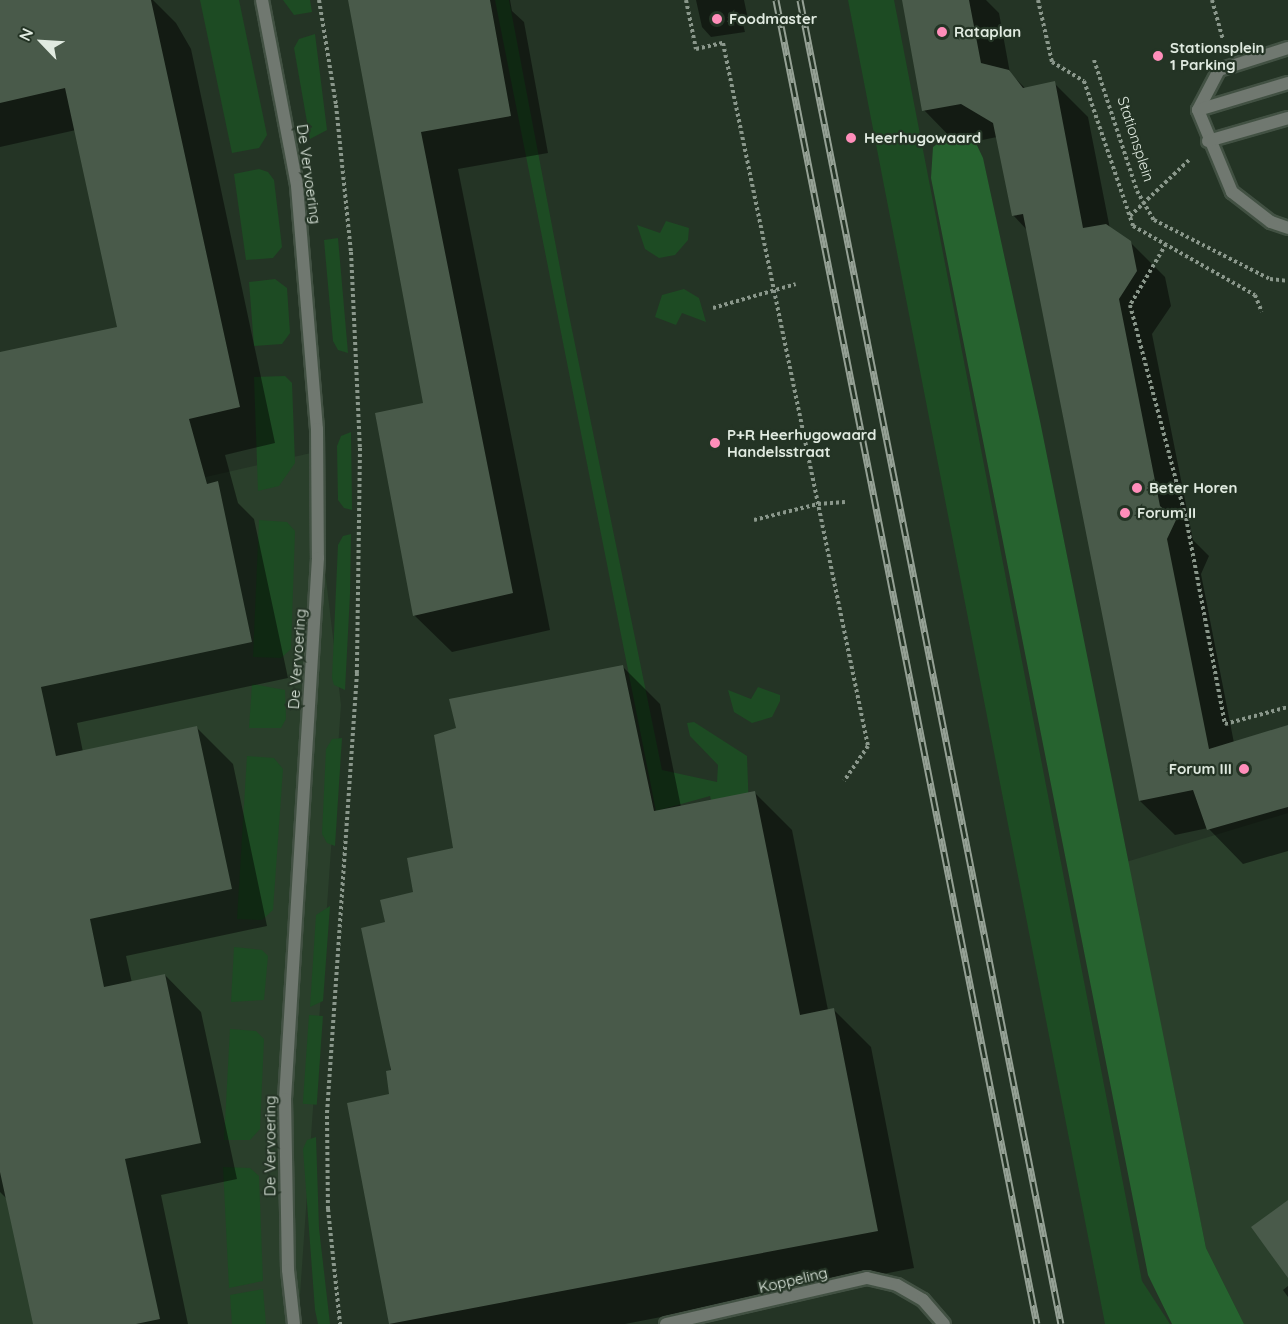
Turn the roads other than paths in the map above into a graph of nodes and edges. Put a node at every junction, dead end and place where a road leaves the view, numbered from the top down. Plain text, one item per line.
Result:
1 (262, 0) edge
2 (1288, 48) edge
3 (1288, 83) edge
4 (1198, 110) junction
5 (1288, 118) edge
6 (1208, 141) junction
7 (1288, 228) edge
8 (294, 1324) edge
9 (666, 1324) edge
10 (944, 1324) edge

1 - 8 street, De Vervoering
2 - 4 street
3 - 4 street
4 - 6 street
5 - 6 street
6 - 7 street
9 - 10 street, Koppeling

